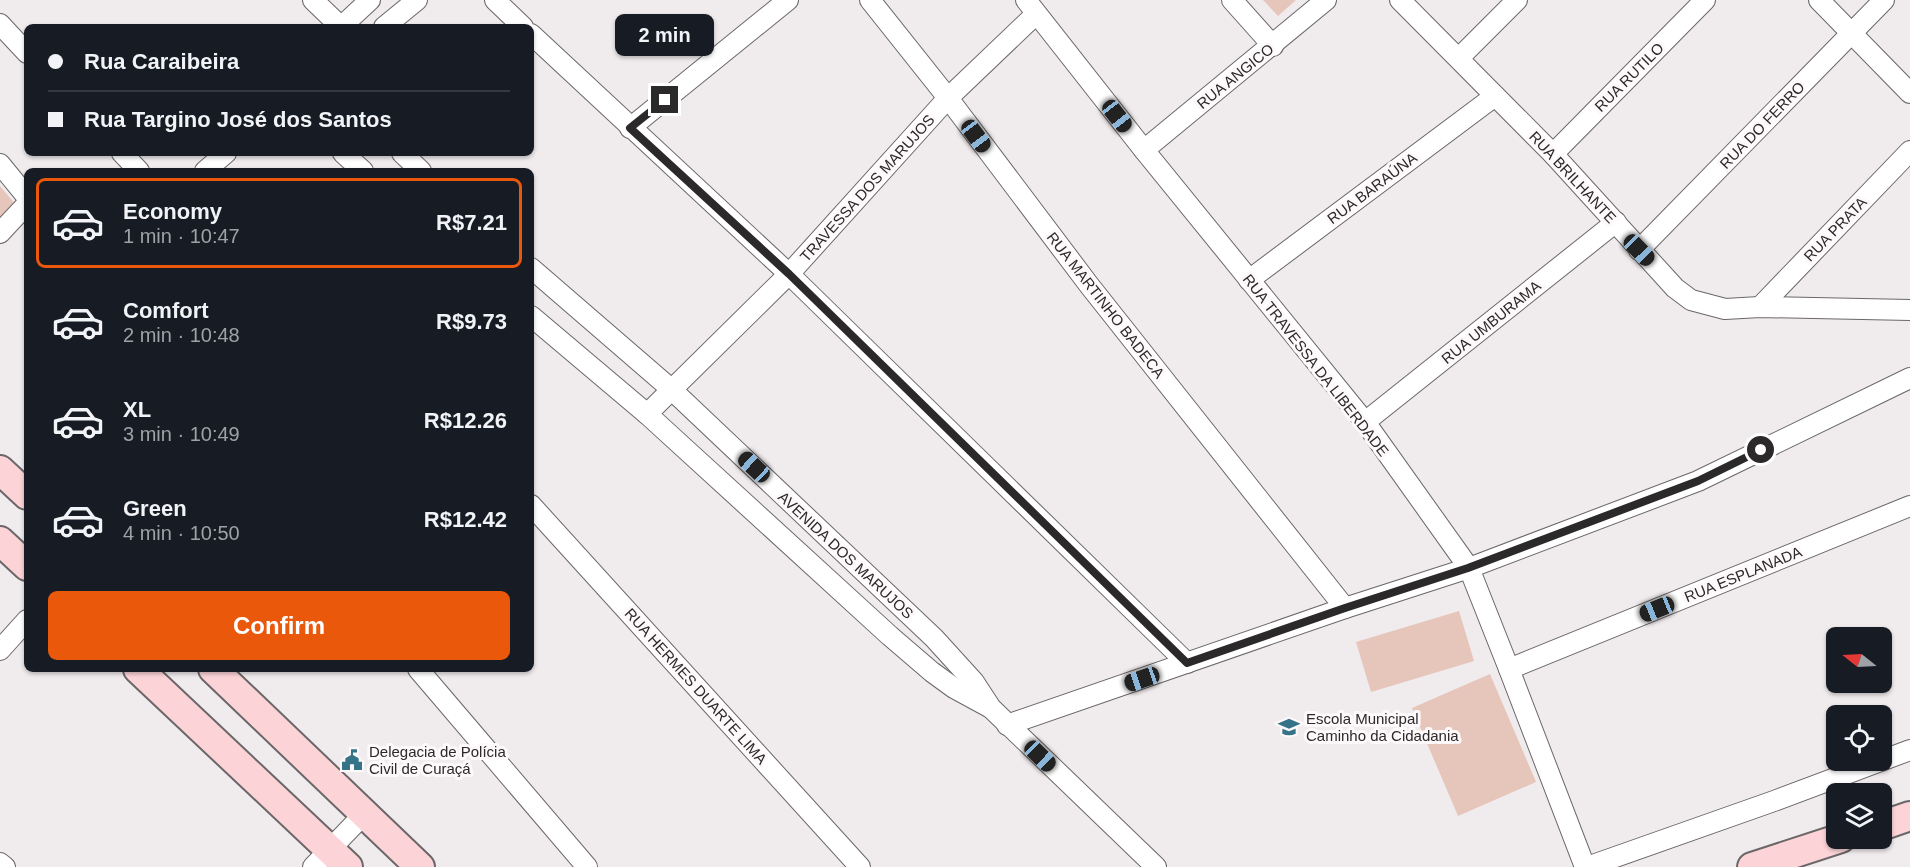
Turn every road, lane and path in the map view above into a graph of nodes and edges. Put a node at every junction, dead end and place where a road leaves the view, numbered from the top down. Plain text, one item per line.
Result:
1 (313, 0) edge
2 (417, 0) edge
3 (495, 0) edge
4 (788, 0) edge
5 (870, 0) edge
6 (1232, 0) edge
7 (1326, 0) edge
8 (1400, 0) edge
9 (1517, 0) edge
10 (1705, 0) edge
11 (1819, 0) edge
12 (1884, 0) edge
13 (367, 1) edge
14 (1031, 7) edge
15 (0, 24) edge
16 (338, 24) edge
17 (344, 24) edge
18 (383, 24) edge
19 (387, 24) edge
20 (520, 24) edge
21 (1852, 33) junction
22 (534, 37) edge
23 (1273, 46) junction
24 (24, 50) edge
25 (1459, 58) junction
26 (1910, 93) edge
27 (1495, 96) junction
28 (948, 98) junction
29 (630, 128) junction
30 (1144, 150) junction
31 (1910, 151) edge
32 (1553, 154) junction
33 (125, 156) edge
34 (222, 156) edge
35 (346, 156) edge
36 (405, 156) edge
37 (0, 164) edge
38 (136, 168) edge
39 (208, 168) edge
40 (360, 168) edge
41 (418, 168) edge
42 (24, 193) edge
43 (24, 207) edge
44 (1616, 222) junction
45 (0, 233) edge
46 (1639, 250) junction
47 (534, 271) edge
48 (789, 274) junction
49 (1249, 280) junction
50 (1760, 307) junction
51 (1910, 310) edge
52 (534, 319) edge
53 (1910, 378) edge
54 (671, 389) junction
55 (647, 414) junction
56 (1365, 422) junction
57 (0, 470) edge
58 (24, 492) edge
59 (1910, 506) edge
60 (534, 508) edge
61 (0, 541) edge
62 (24, 563) edge
63 (1468, 568) junction
64 (1345, 608) junction
65 (24, 623) edge
66 (0, 650) edge
67 (1187, 663) junction
68 (1509, 669) junction
69 (141, 672) edge
70 (216, 672) edge
71 (421, 672) edge
72 (991, 708) junction
73 (1007, 725) junction
74 (1910, 750) edge
75 (365, 813) junction
76 (1910, 816) edge
77 (1892, 822) edge
78 (1826, 843) edge
79 (330, 861) edge
80 (0, 863) edge
81 (5, 867) edge
82 (420, 867) edge
83 (587, 867) edge
84 (860, 867) edge
85 (1156, 867) edge
86 (1586, 867) edge
87 (1752, 867) edge

1 - 16 street
2 - 19 street
3 - 20 street
4 - 29 street
5 - 28 street, RUA MARTINHO BADECA
6 - 23 street
7 - 23 street, RUA ANGICO
8 - 25 street, RUA BRILHANTE
9 - 25 street
10 - 32 street, RUA RUTILO
11 - 21 street
12 - 21 street, RUA DO FERRO
13 - 17 street
13 - 18 street
14 - 28 street, TRAVESSA DOS MARUJOS
14 - 30 street, RUA TRAVESSA DA LIBERDADE
15 - 24 street
21 - 26 street
21 - 46 street, RUA DO FERRO
22 - 29 street
23 - 30 street, RUA ANGICO
25 - 27 street, RUA BRILHANTE
27 - 32 street, RUA BRILHANTE
27 - 49 street, RUA BARAÚNA
28 - 48 street, TRAVESSA DOS MARUJOS
28 - 64 street, RUA MARTINHO BADECA
29 - 48 street
30 - 49 street, RUA TRAVESSA DA LIBERDADE
31 - 50 street, RUA PRATA
32 - 44 street, RUA BRILHANTE
33 - 38 street
34 - 39 street
35 - 40 street
36 - 41 street
37 - 42 street
43 - 45 street
44 - 46 street, RUA BRILHANTE
44 - 56 street, RUA UMBURAMA
46 - 50 street, RUA BRILHANTE
47 - 54 street, AVENIDA DOS MARUJOS
48 - 54 street, TRAVESSA DOS MARUJOS
48 - 67 street
49 - 56 street, RUA TRAVESSA DA LIBERDADE
50 - 51 street, RUA BRILHANTE
52 - 55 street, AVENIDA DOS MARUJOS
53 - 63 street
54 - 55 street, TRAVESSA DOS MARUJOS
54 - 72 street, AVENIDA DOS MARUJOS
55 - 72 street, AVENIDA DOS MARUJOS
56 - 63 street, RUA TRAVESSA DA LIBERDADE
57 - 58 main road
59 - 68 street, RUA ESPLANADA
60 - 84 street, RUA HERMES DUARTE LIMA
61 - 62 main road
63 - 64 street
63 - 68 street, RUA TRAVESSA DA LIBERDADE
64 - 67 street
65 - 66 street
67 - 73 street
68 - 86 street, RUA TRAVESSA DA LIBERDADE
69 - 79 main road
70 - 75 main road
71 - 83 street
72 - 73 street, AVENIDA DOS MARUJOS
73 - 85 street, AVENIDA DOS MARUJOS
74 - 86 street
75 - 79 street
75 - 82 main road
76 - 77 main road
78 - 87 main road
80 - 81 street

